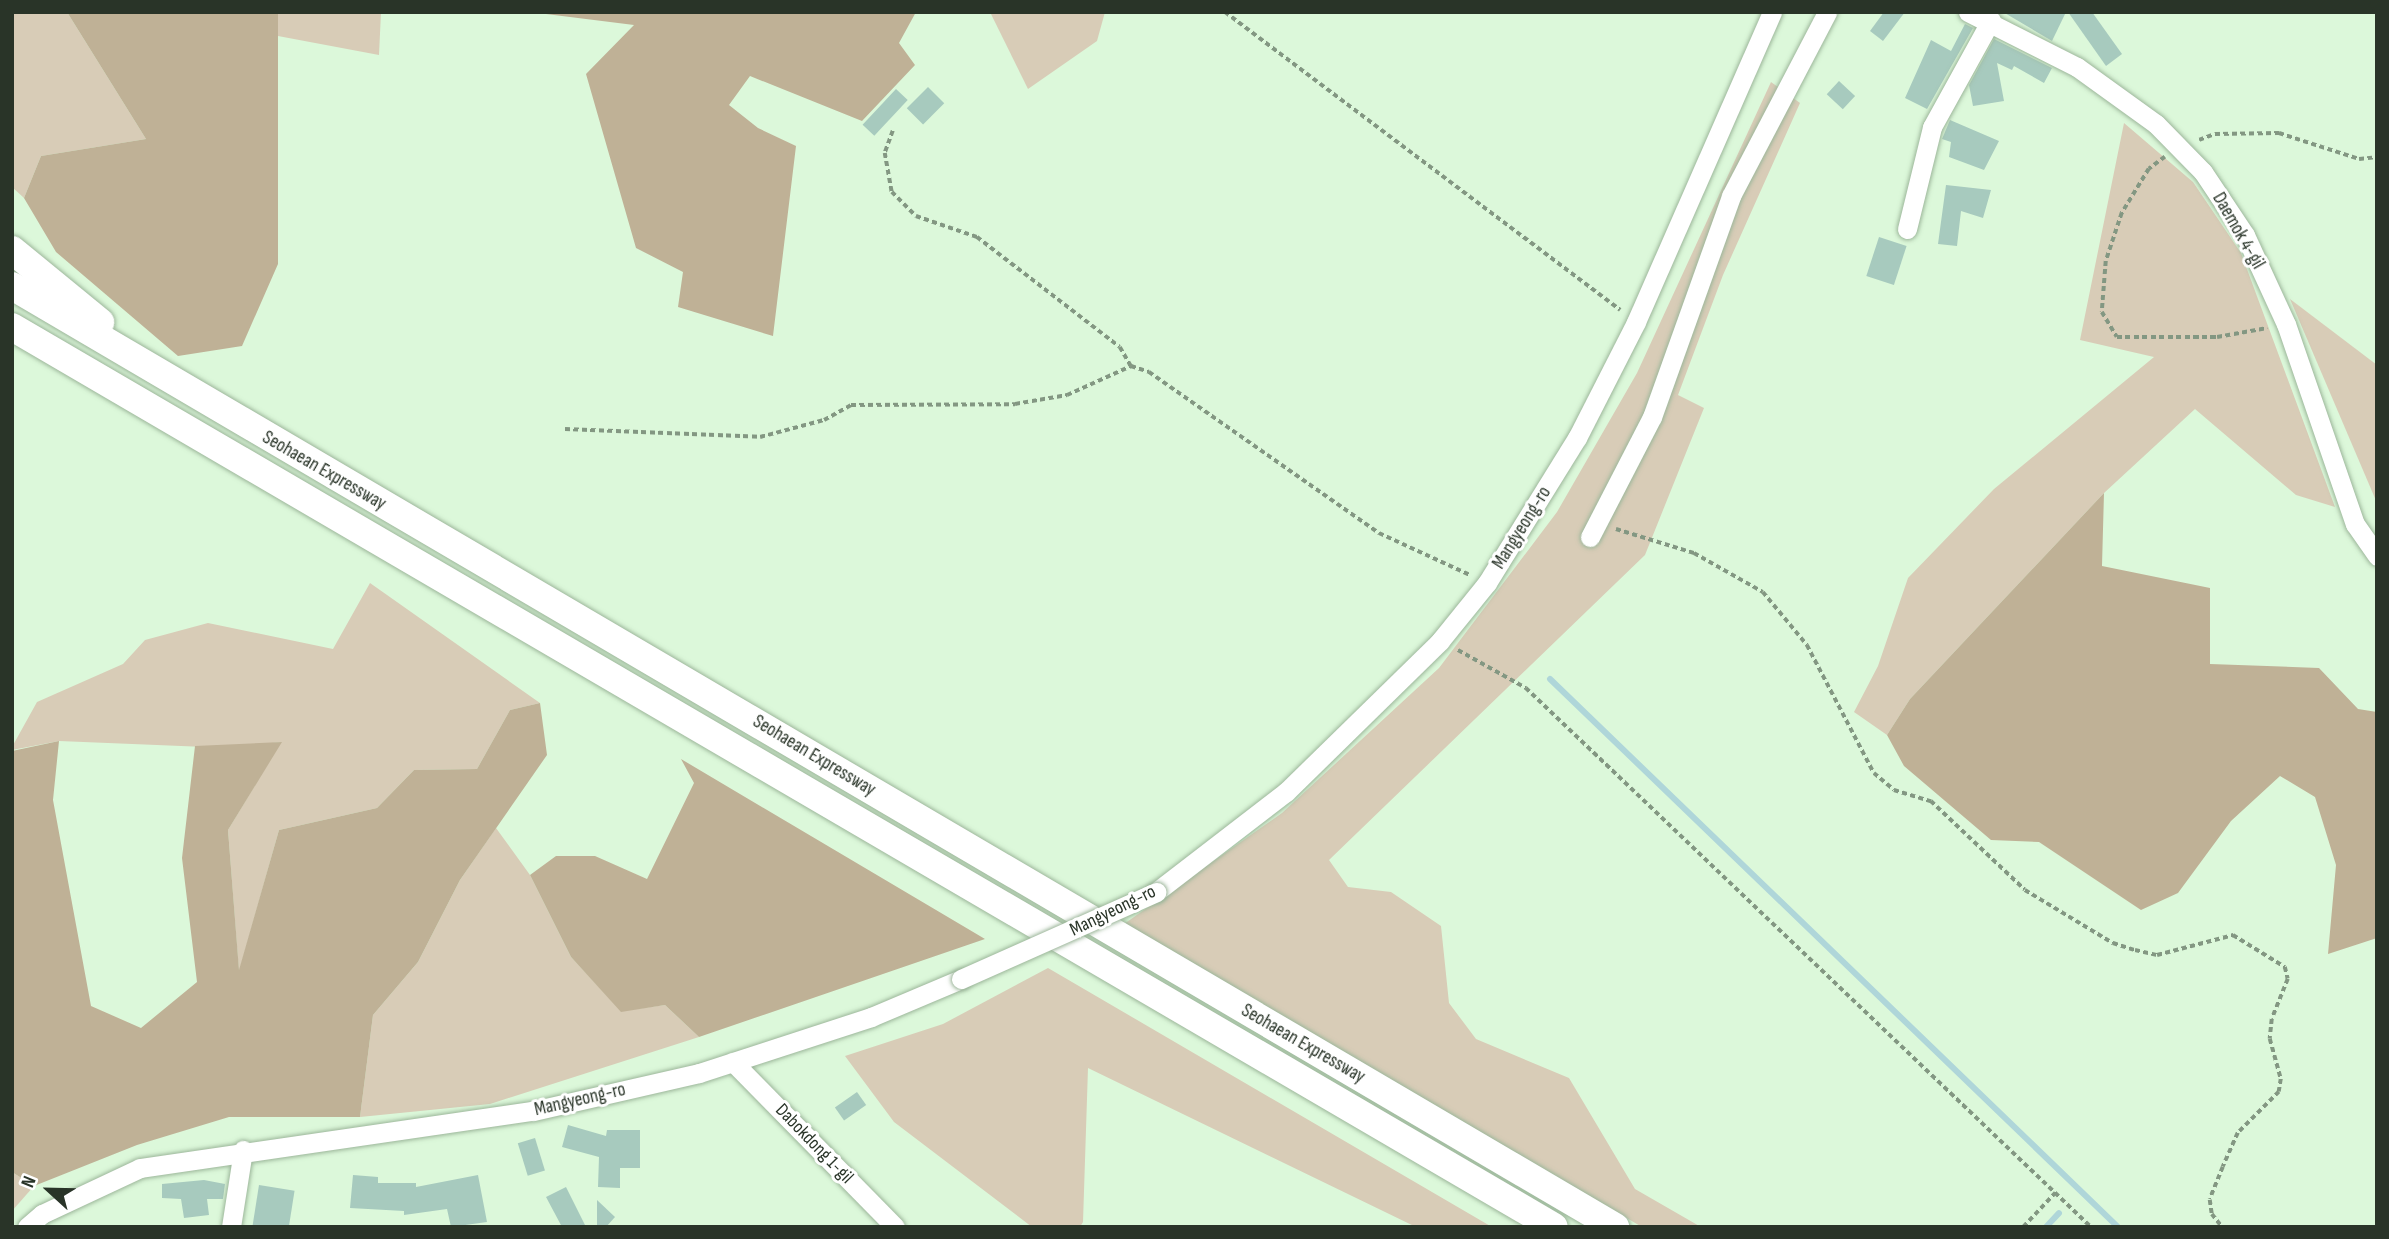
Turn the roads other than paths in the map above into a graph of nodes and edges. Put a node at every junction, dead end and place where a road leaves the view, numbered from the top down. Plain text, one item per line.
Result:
1 (1772, 12) edge
2 (1827, 12) edge
3 (1968, 12) edge
4 (1991, 20) junction
5 (1907, 229) dead end
6 (12, 250) edge
7 (12, 286) edge
8 (12, 327) edge
9 (178, 385) junction
10 (1594, 528) road end
11 (2377, 556) edge
12 (733, 1062) junction
13 (243, 1150) junction
14 (26, 1227) edge
15 (231, 1227) edge
16 (895, 1227) edge
17 (1553, 1227) edge
18 (1615, 1227) edge

1 - 12 street, Mangyeong-ro, bridge
2 - 10 street
3 - 4 street, Daemok 4-gil
4 - 5 street
4 - 11 street, Daemok 4-gil
6 - 9 highway
7 - 9 highway, Seohaean Expressway
8 - 17 highway, Seohaean Expressway
9 - 18 highway, Seohaean Expressway
12 - 13 street, Mangyeong-ro
12 - 16 street, Dabokdong 1-gil
13 - 14 street, Mangyeong-ro
13 - 15 street

